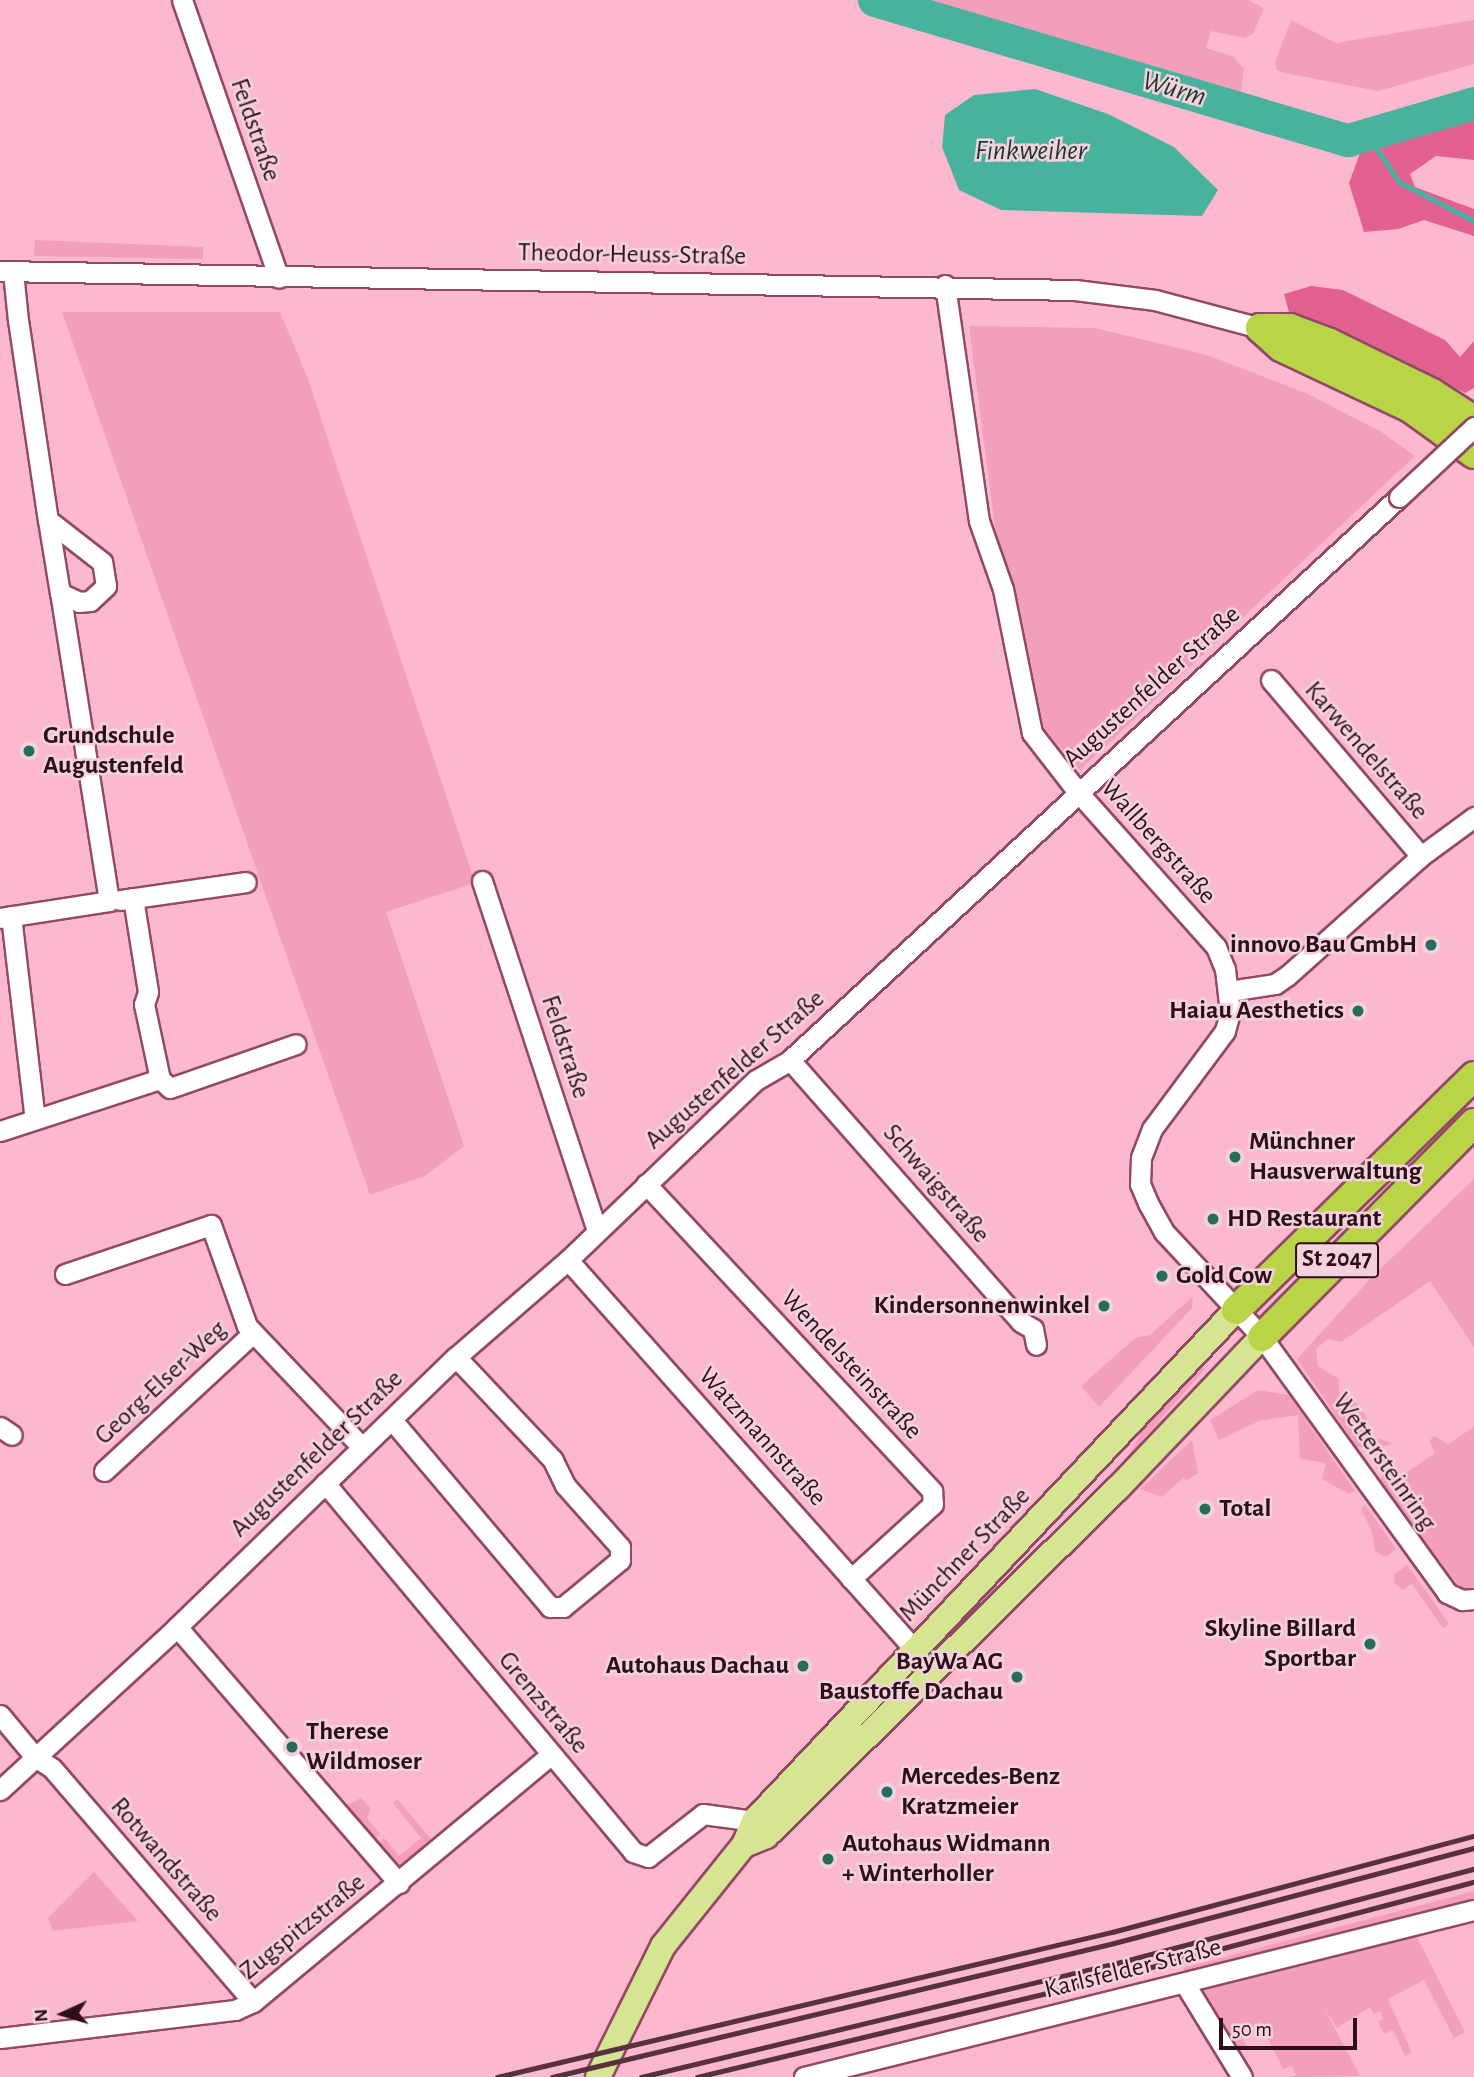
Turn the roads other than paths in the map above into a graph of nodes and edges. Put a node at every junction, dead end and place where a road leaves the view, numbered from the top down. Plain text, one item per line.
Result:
1 (182, 0) edge
2 (6, 272) edge
3 (279, 278) junction
4 (945, 285) junction
5 (1260, 328) junction
6 (1474, 420) edge
7 (1474, 427) edge
8 (1474, 454) edge
9 (48, 520) junction
10 (60, 593) junction
11 (1271, 680) dead end
12 (1077, 791) junction
13 (1474, 817) edge
14 (1421, 856) junction
15 (482, 881) dead end
16 (246, 882) dead end
17 (133, 898) junction
18 (109, 901) junction
19 (5, 917) edge
20 (1230, 991) junction
21 (296, 1044) dead end
22 (790, 1060) junction
23 (1474, 1076) edge
24 (160, 1079) junction
25 (35, 1119) junction
26 (1474, 1123) edge
27 (0, 1131) edge
28 (646, 1184) junction
29 (597, 1231) junction
30 (568, 1260) junction
31 (65, 1274) dead end
32 (1236, 1310) junction
33 (253, 1333) junction
34 (1262, 1337) junction
35 (1036, 1345) dead end
36 (456, 1357) junction
37 (392, 1420) junction
38 (362, 1447) junction
39 (104, 1471) dead end
40 (325, 1483) junction
41 (851, 1579) junction
42 (1474, 1598) edge
43 (177, 1627) junction
44 (915, 1650) junction
45 (0, 1715) edge
46 (551, 1755) junction
47 (35, 1757) junction
48 (0, 1790) edge
49 (754, 1821) junction
50 (744, 1845) junction
51 (399, 1882) junction
52 (1474, 1910) edge
53 (1185, 1984) junction
54 (253, 2002) junction
55 (0, 2038) edge
56 (598, 2077) edge
57 (804, 2077) edge
58 (1242, 2077) edge

1 - 3 street, Feldstraße
2 - 3 street, Theodor-Heuss-Straße
2 - 9 street
3 - 4 street, Theodor-Heuss-Straße
4 - 5 street, Theodor-Heuss-Straße
4 - 12 street, Wallbergstraße
5 - 6 highway
5 - 8 highway
7 - 12 street, Augustenfelder Straße, bridge
9 - 10 street
9 - 10 street
10 - 18 street
11 - 14 street, Karwendelstraße
12 - 20 street, Wallbergstraße
12 - 22 street, Augustenfelder Straße
13 - 14 street, Karwendelstraße
14 - 20 street, Karwendelstraße
15 - 29 street, Feldstraße
16 - 17 street
17 - 18 street
17 - 24 street
18 - 19 street
19 - 25 street
20 - 32 street, Wallbergstraße
21 - 24 street
22 - 28 street, Augustenfelder Straße
22 - 35 street, Schwaigstraße
23 - 32 highway, St 2047
24 - 25 street
25 - 27 street
26 - 34 highway, St 2047
28 - 29 street, Augustenfelder Straße
28 - 41 street, Wendelsteinstraße
29 - 30 street, Augustenfelder Straße
30 - 36 street, Augustenfelder Straße
30 - 41 street, Watzmannstraße
31 - 33 street
32 - 34 street, Wallbergstraße
32 - 44 main road, Münchner Straße / St 2047
33 - 38 street
33 - 39 street, Georg-Elser-Weg
34 - 42 street, Wettersteinring
34 - 50 main road, Münchner Straße / St 2047
36 - 37 street, Augustenfelder Straße
36 - 37 street
37 - 38 street, Augustenfelder Straße
38 - 40 street, Augustenfelder Straße
40 - 43 street, Augustenfelder Straße
40 - 46 street, Grenzstraße
41 - 44 street, Watzmannstraße
43 - 47 street, Augustenfelder Straße
43 - 51 street
44 - 49 main road, Münchner Straße / St 2047
45 - 47 street
46 - 49 street, Grenzstraße
46 - 51 street, Zugspitzstraße
47 - 48 street, Augustenfelder Straße
47 - 54 street, Rotwandstraße
49 - 50 main road, Münchner Straße / St 2047
50 - 56 main road, Münchner Straße / St 2047
51 - 54 street, Zugspitzstraße
52 - 53 street, Karlsfelder Straße
53 - 57 street, Karlsfelder Straße
53 - 58 street
54 - 55 street, Zugspitzstraße

